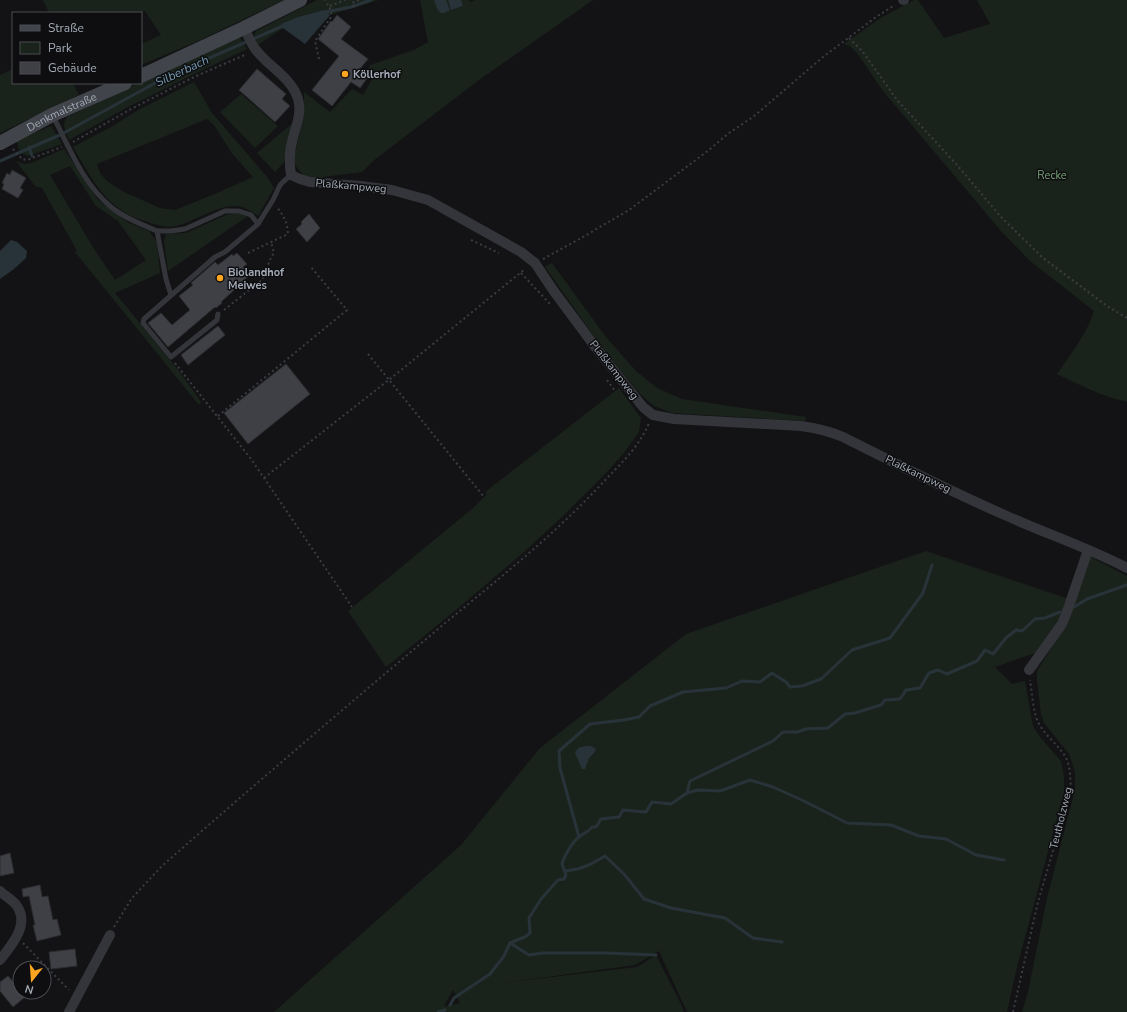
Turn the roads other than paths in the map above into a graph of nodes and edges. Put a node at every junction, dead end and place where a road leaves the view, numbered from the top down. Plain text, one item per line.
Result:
1 (300, 0) edge
2 (246, 31) junction
3 (142, 76) edge
4 (123, 84) edge
5 (52, 115) junction
6 (0, 143) edge
7 (291, 175) junction
8 (258, 224) junction
9 (158, 231) junction
10 (171, 295) junction
11 (218, 314) road end
12 (1088, 550) junction
13 (1127, 568) edge
14 (1029, 670) road end
15 (0, 891) edge
16 (110, 935) road end
17 (0, 960) edge
18 (69, 1012) edge

1 - 2 main road
2 - 3 main road
2 - 7 street
4 - 5 main road, Denkmalstraße
5 - 6 main road, Denkmalstraße
5 - 9 lane
7 - 8 lane
7 - 12 street, Plaßkampweg
8 - 9 lane
8 - 10 lane
9 - 10 lane
10 - 11 lane
12 - 13 street, Plaßkampweg
12 - 14 street
15 - 17 street
16 - 18 street

